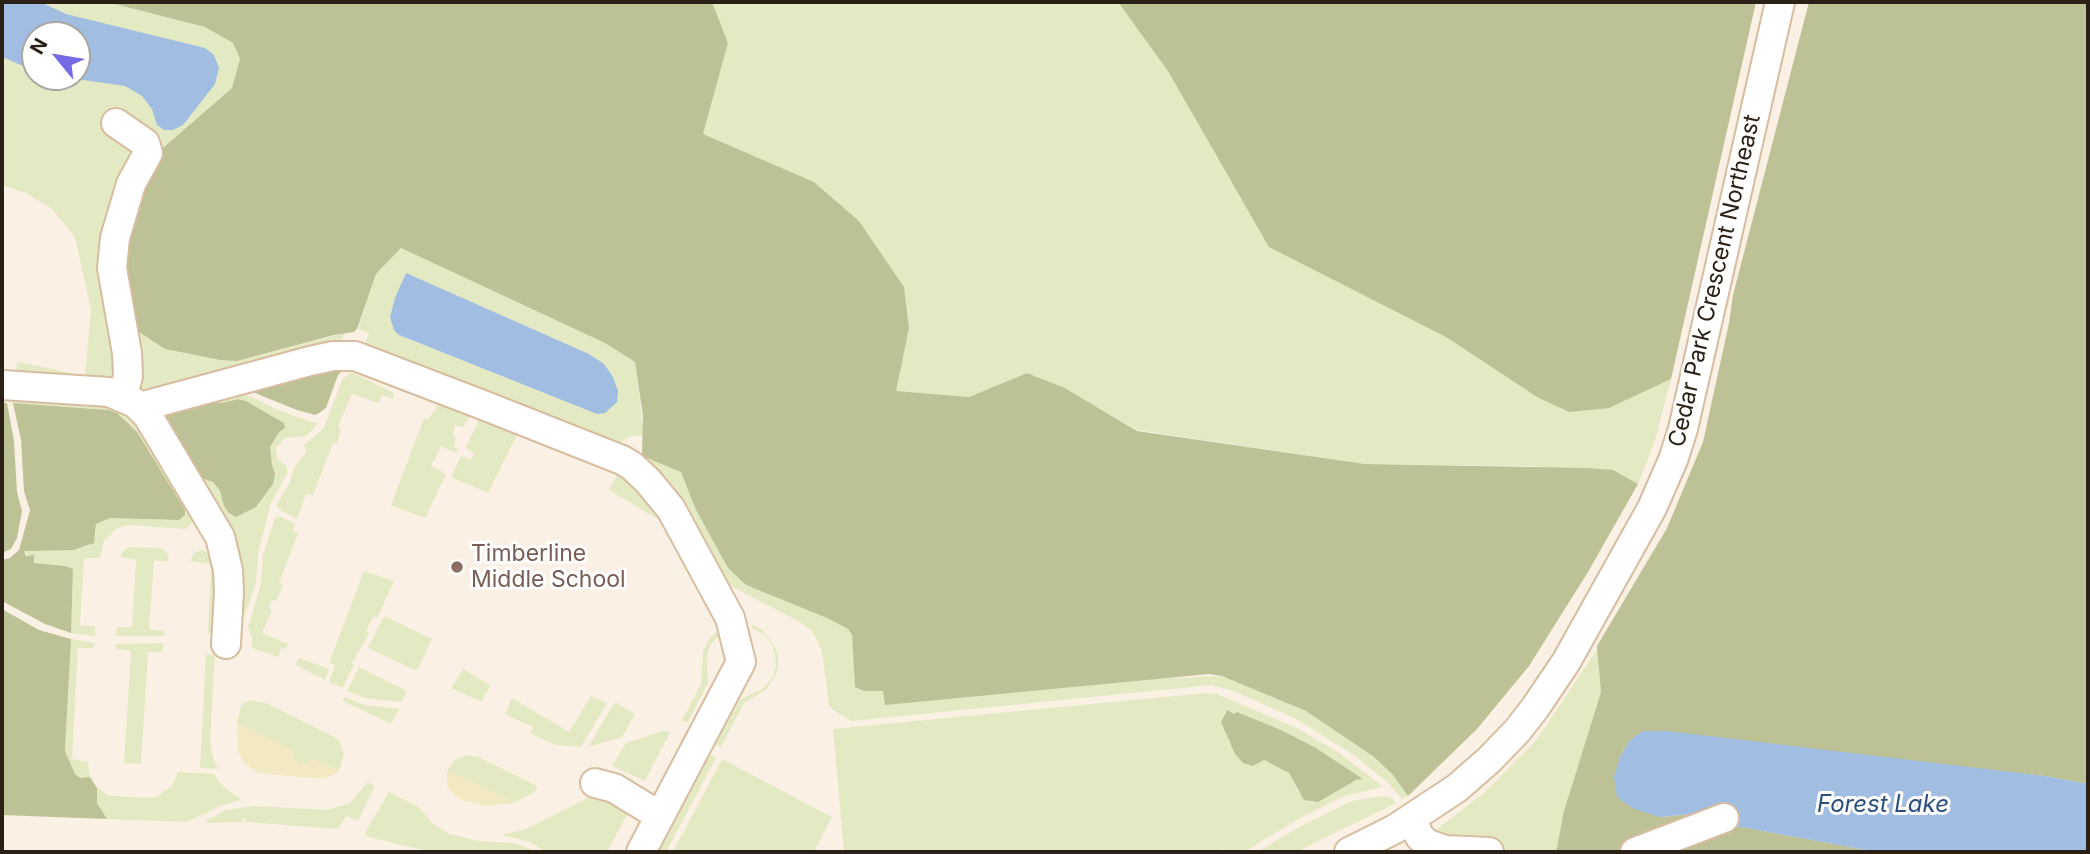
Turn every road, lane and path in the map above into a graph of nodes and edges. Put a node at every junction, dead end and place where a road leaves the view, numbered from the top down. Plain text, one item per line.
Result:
1 (1780, 2) edge
2 (116, 123) dead end
3 (2, 385) edge
4 (131, 402) junction
5 (226, 644) dead end
6 (595, 783) dead end
7 (660, 816) junction
8 (1724, 818) dead end
9 (1411, 819) junction
10 (641, 852) edge
11 (1349, 852) edge
12 (1489, 852) edge
13 (1635, 852) edge

1 - 9 street, Cedar Park Crescent Northeast
2 - 4 street
3 - 4 street
4 - 5 street
4 - 7 street
6 - 7 street
7 - 10 street
8 - 13 street
9 - 11 street, Cedar Park Crescent Northeast
9 - 12 street

